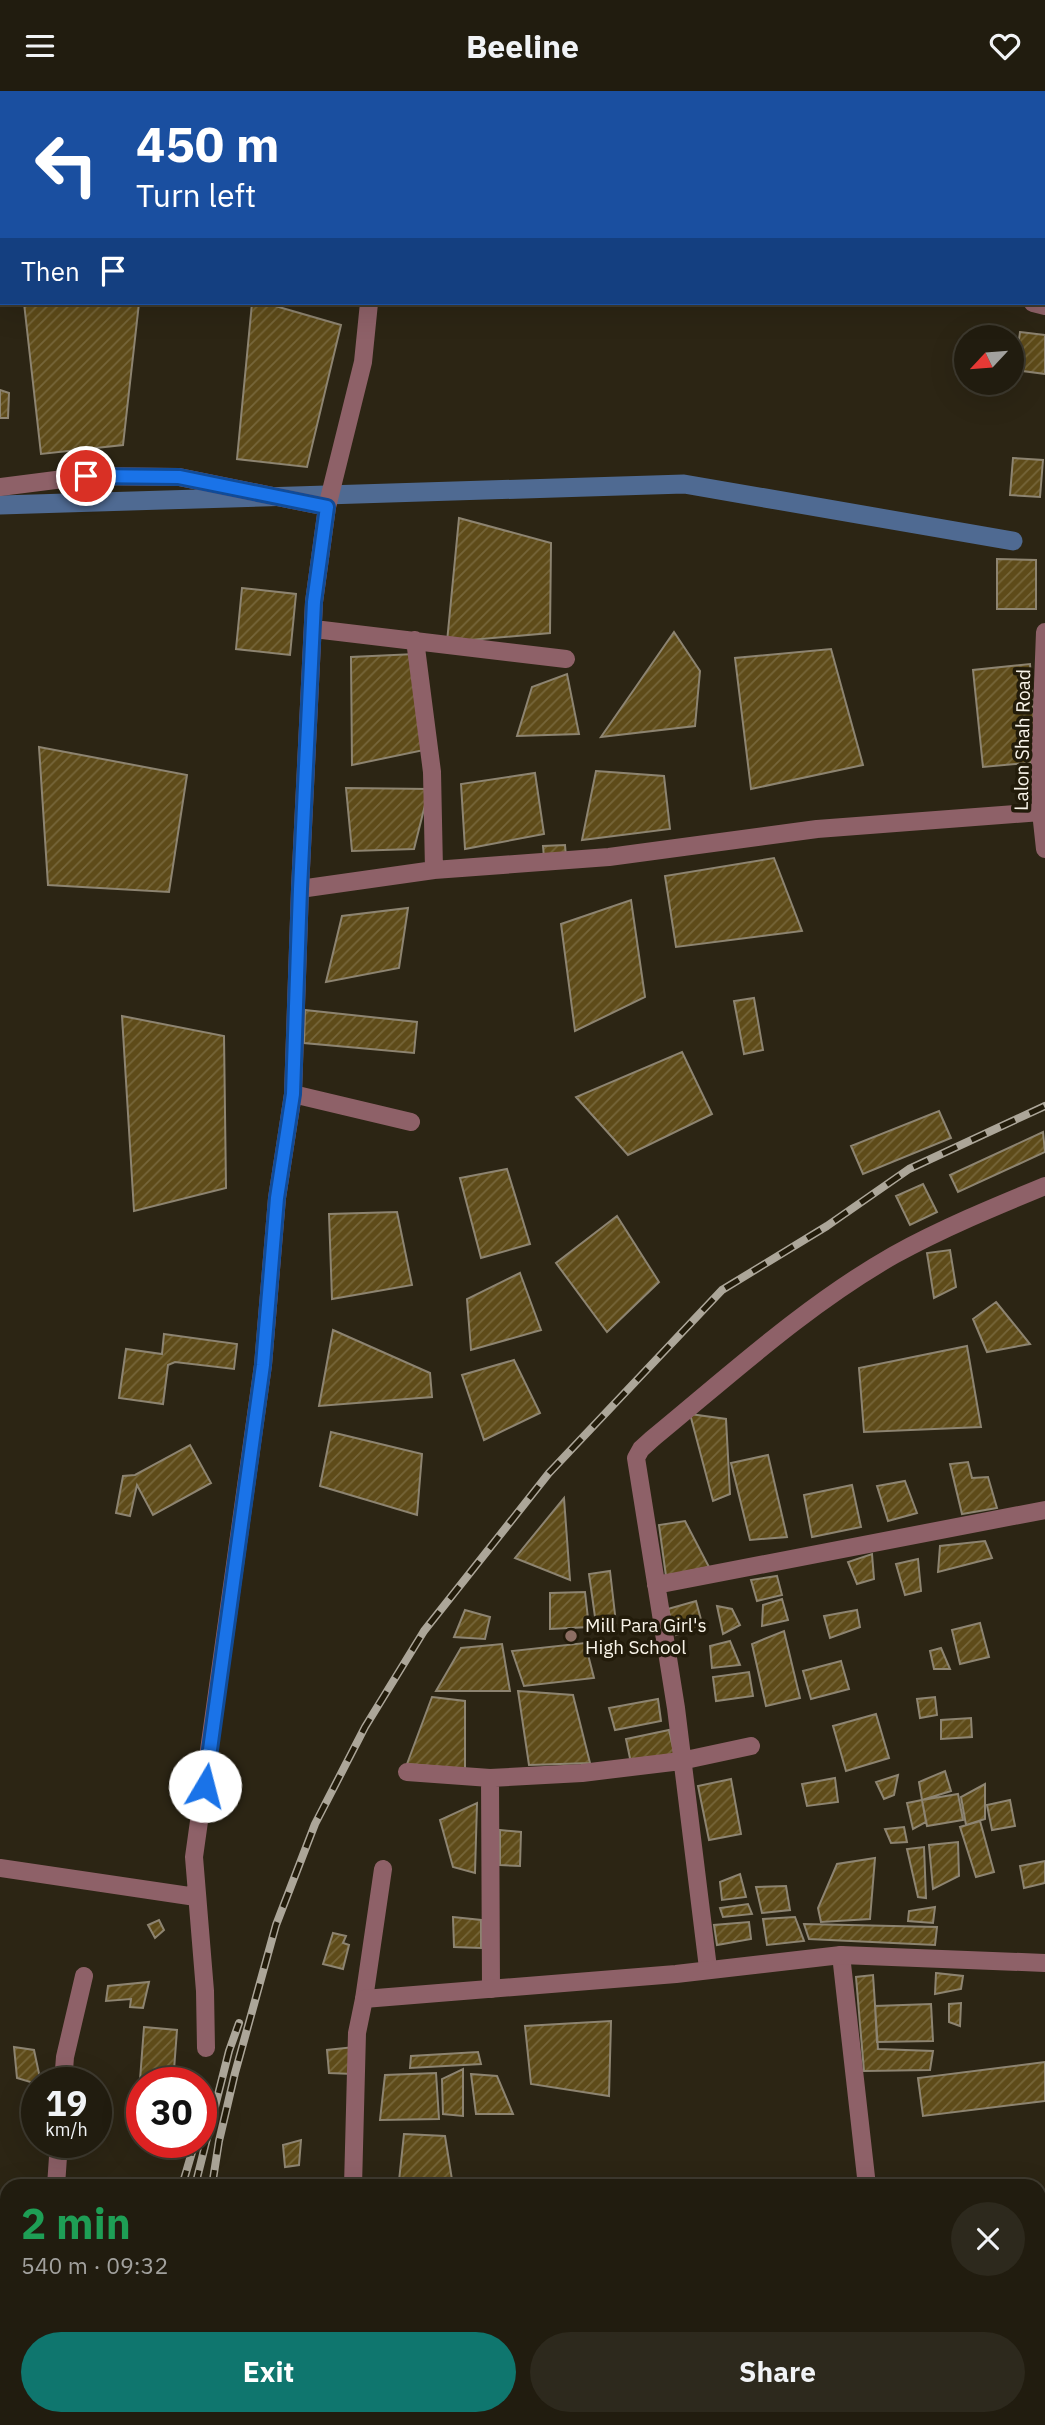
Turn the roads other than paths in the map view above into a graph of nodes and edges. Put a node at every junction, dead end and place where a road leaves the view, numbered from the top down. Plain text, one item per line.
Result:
1 (369, 305) edge
2 (0, 487) edge
3 (327, 507) junction
4 (314, 629) junction
5 (1045, 632) edge
6 (415, 641) junction
7 (566, 659) dead end
8 (1041, 812) junction
9 (1045, 849) edge
10 (434, 870) junction
11 (300, 889) junction
12 (293, 1094) junction
13 (411, 1122) dead end
14 (1045, 1186) edge
15 (1045, 1510) edge
16 (656, 1585) junction
17 (751, 1746) dead end
18 (681, 1761) junction
19 (407, 1772) dead end
20 (491, 1778) junction
21 (0, 1868) edge
22 (383, 1870) dead end
23 (196, 1896) junction
24 (841, 1955) junction
25 (1045, 1963) edge
26 (708, 1968) junction
27 (84, 1976) dead end
28 (491, 1989) junction
29 (364, 1999) junction
30 (206, 2048) dead end
31 (64, 2067) edge
32 (58, 2158) edge
33 (56, 2179) edge
34 (353, 2179) edge
35 (866, 2179) edge

1 - 3 street
2 - 3 street
3 - 4 street
4 - 6 street
4 - 11 street
5 - 8 street, Lalon Shah Road
6 - 7 street
6 - 10 street
8 - 9 street, Lalon Shah Road
8 - 10 street
10 - 11 street
11 - 12 street
12 - 13 street
12 - 23 street
14 - 16 street
15 - 16 street
16 - 18 street
17 - 18 street
18 - 20 street
18 - 26 street
19 - 20 street
20 - 28 street
21 - 23 street
22 - 29 street
23 - 30 street
24 - 25 street
24 - 26 street
24 - 35 street
26 - 28 street
27 - 31 street
28 - 29 street
29 - 34 street
32 - 33 street

